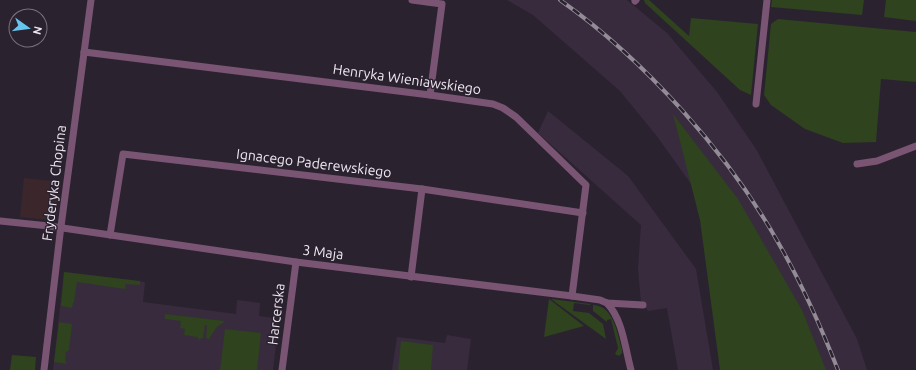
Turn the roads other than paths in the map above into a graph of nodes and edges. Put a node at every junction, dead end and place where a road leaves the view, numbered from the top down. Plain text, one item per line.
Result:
1 (91, 0) edge
2 (412, 0) edge
3 (767, 0) edge
4 (84, 52) junction
5 (430, 95) junction
6 (756, 104) dead end
7 (916, 146) edge
8 (857, 164) dead end
9 (422, 189) junction
10 (583, 213) junction
11 (0, 221) edge
12 (61, 228) junction
13 (110, 235) junction
14 (296, 262) junction
15 (410, 277) junction
16 (572, 296) junction
17 (607, 303) junction
18 (643, 305) dead end
19 (44, 370) edge
20 (282, 370) edge
21 (631, 370) edge

1 - 4 street, Fryderyka Chopina
2 - 5 street
3 - 6 street
4 - 5 street, Henryka Wieniawskiego
4 - 12 street, Fryderyka Chopina
5 - 10 street, Henryka Wieniawskiego
7 - 8 street
9 - 10 street, Ignacego Paderewskiego
9 - 13 street, Ignacego Paderewskiego
9 - 15 street
10 - 16 street, Henryka Wieniawskiego
11 - 12 street, 3 Maja
12 - 13 street, 3 Maja
12 - 19 street, Fryderyka Chopina
13 - 14 street, 3 Maja
14 - 15 street, 3 Maja
14 - 20 street, Harcerska
15 - 16 street, 3 Maja
16 - 17 street, 3 Maja
17 - 18 street, 3 Maja
17 - 21 street

